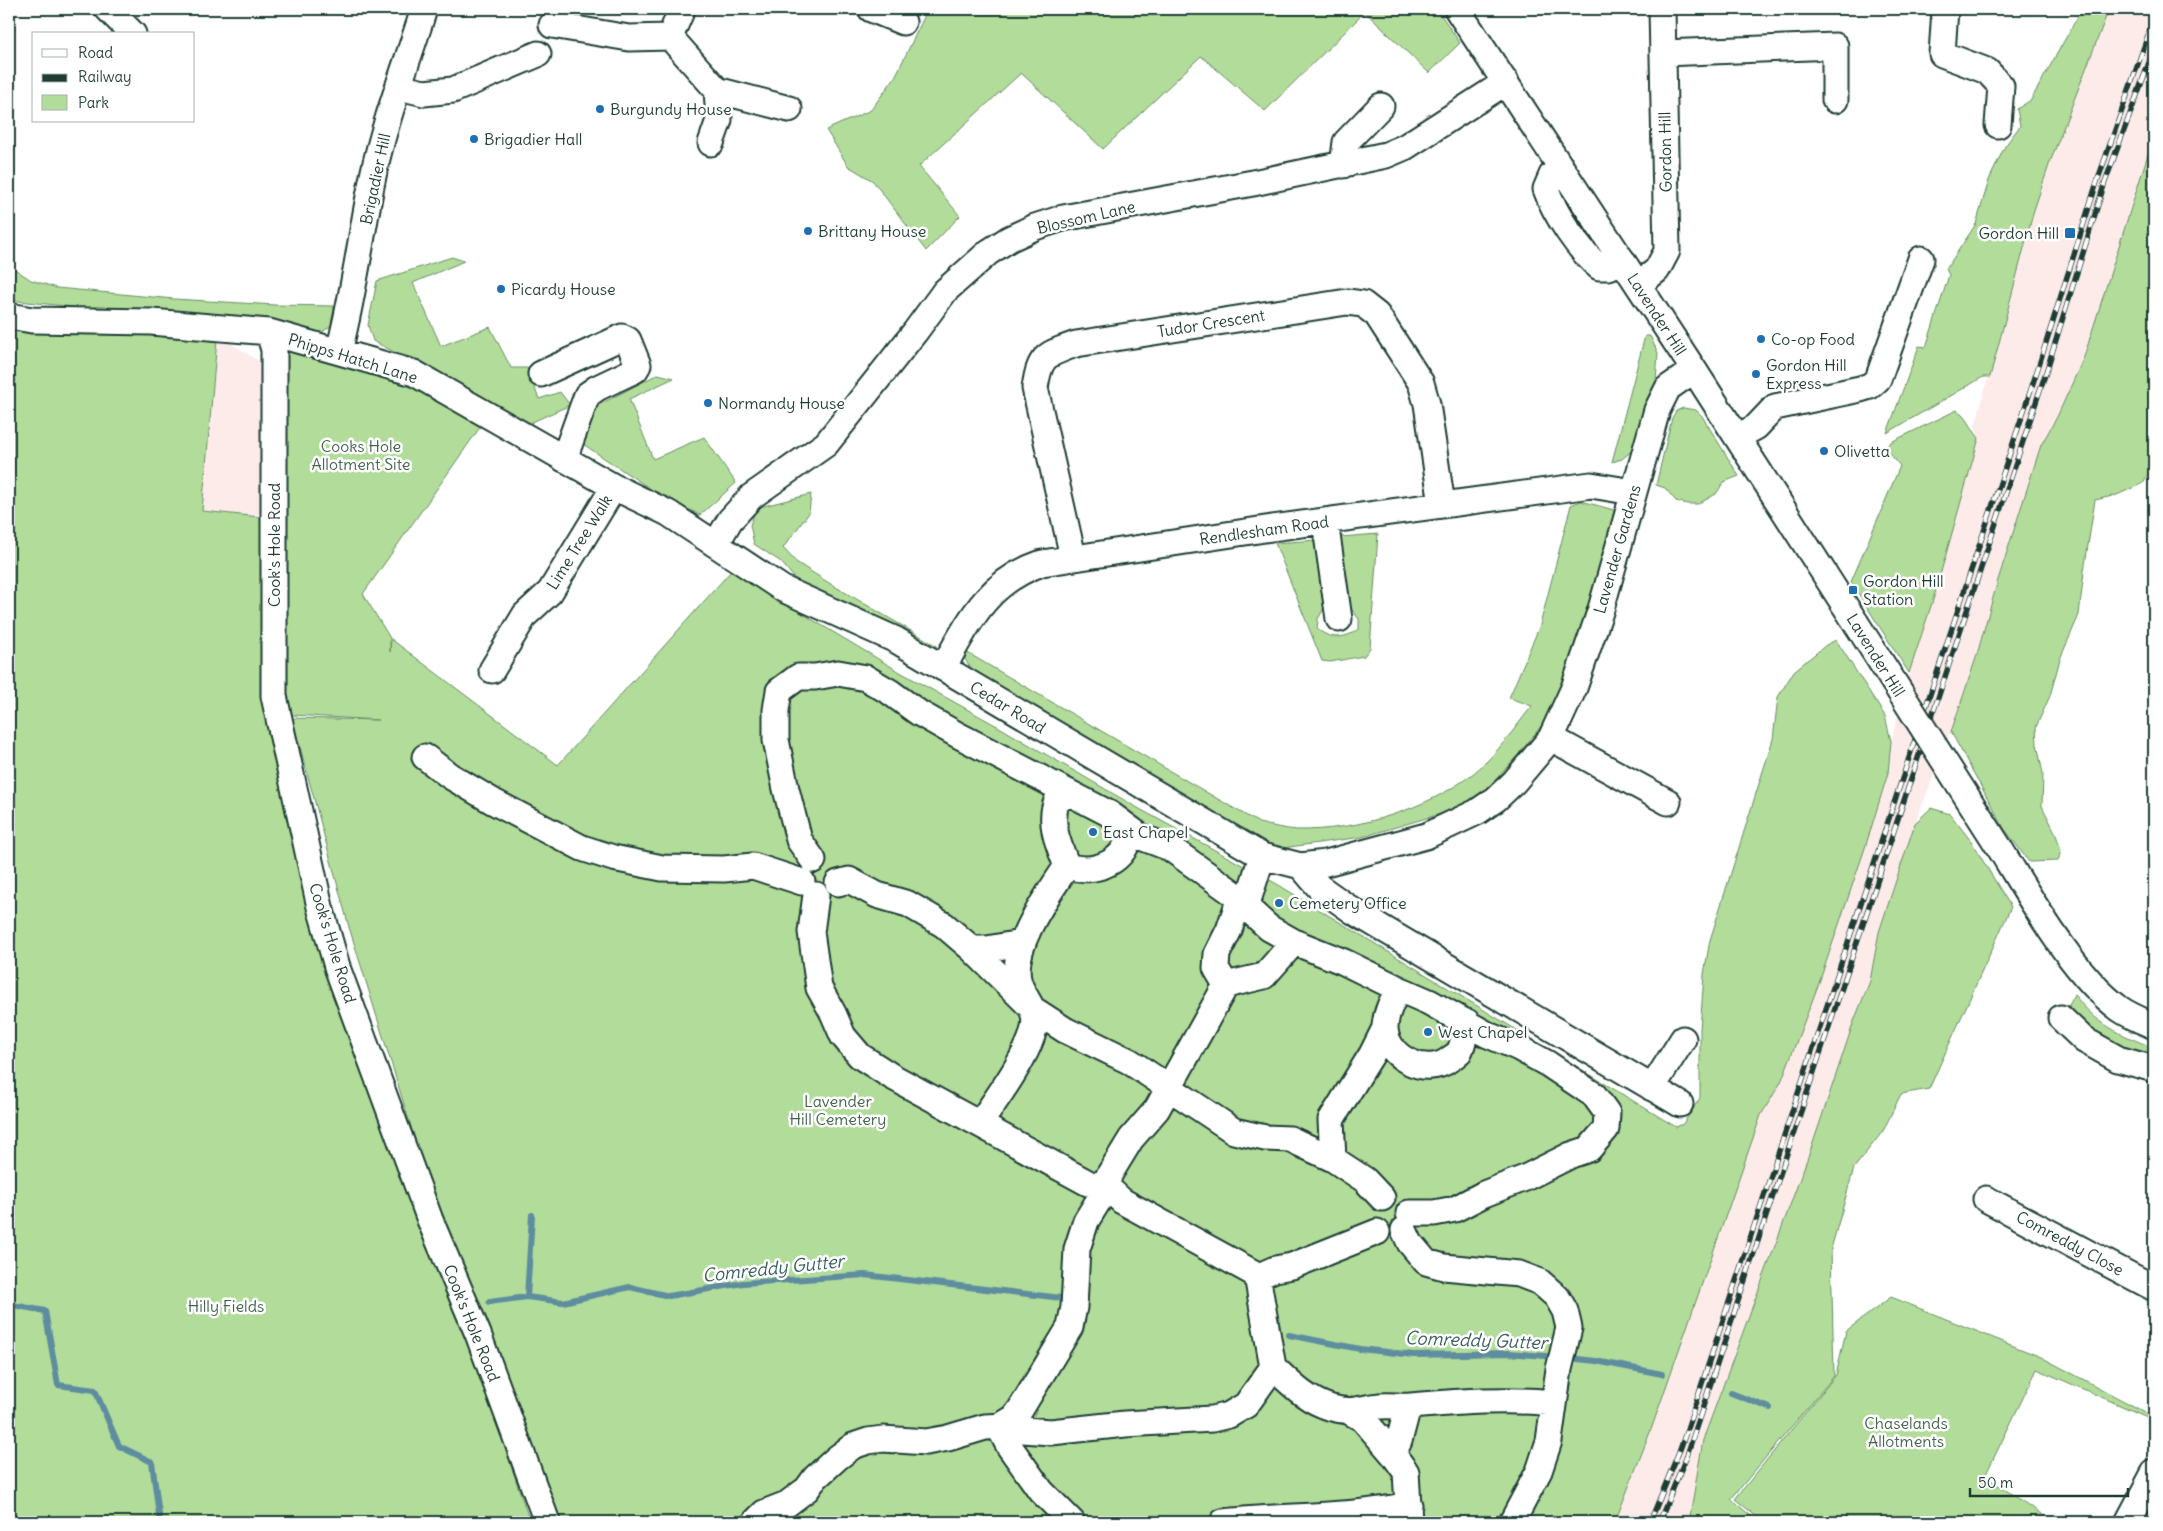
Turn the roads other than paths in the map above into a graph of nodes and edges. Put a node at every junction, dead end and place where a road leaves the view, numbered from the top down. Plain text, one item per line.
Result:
1 (108, 9) edge
2 (424, 9) edge
3 (682, 9) edge
4 (871, 9) edge
5 (1457, 9) edge
6 (1662, 9) edge
7 (1946, 9) edge
8 (903, 22) dead end
9 (552, 26) dead end
10 (131, 32) edge
11 (670, 37) junction
12 (1664, 53) junction
13 (538, 54) dead end
14 (1506, 82) junction
15 (399, 86) junction
16 (717, 90) junction
17 (1835, 100) dead end
18 (1381, 106) dead end
19 (789, 109) dead end
20 (1998, 125) dead end
21 (711, 143) dead end
22 (1342, 165) junction
23 (1921, 259) dead end
24 (1638, 284) junction
25 (9, 316) edge
26 (270, 332) junction
27 (339, 352) junction
28 (1694, 370) junction
29 (541, 374) dead end
30 (1737, 437) junction
31 (564, 458) junction
32 (614, 487) junction
33 (1633, 492) junction
34 (1442, 505) junction
35 (1325, 521) junction
36 (716, 544) junction
37 (1073, 557) junction
38 (1338, 618) dead end
39 (943, 668) junction
40 (492, 670) dead end
41 (1551, 738) junction
42 (425, 757) dead end
43 (1068, 792) junction
44 (1668, 802) dead end
45 (1130, 830) junction
46 (1262, 856) junction
47 (813, 860) junction
48 (1067, 866) junction
49 (1301, 866) junction
50 (838, 883) junction
51 (809, 889) junction
52 (1243, 903) junction
53 (1294, 942) junction
54 (1021, 943) junction
55 (972, 949) junction
56 (1226, 985) junction
57 (1399, 989) junction
58 (1034, 1010) junction
59 (2061, 1018) dead end
60 (1467, 1022) junction
61 (2154, 1026) edge
62 (1385, 1028) junction
63 (1683, 1039) dead end
64 (2154, 1069) edge
65 (1170, 1088) junction
66 (1652, 1088) junction
67 (1680, 1104) dead end
68 (1330, 1120) junction
69 (980, 1123) junction
70 (1290, 1139) junction
71 (1333, 1160) junction
72 (1107, 1187) junction
73 (1382, 1198) junction
74 (1986, 1199) dead end
75 (1407, 1222) junction
76 (1377, 1232) junction
77 (1258, 1276) junction
78 (2154, 1288) edge
79 (1273, 1367) junction
80 (1553, 1403) junction
81 (1408, 1406) junction
82 (1350, 1412) junction
83 (999, 1426) junction
84 (1393, 1454) junction
85 (2154, 1472) edge
86 (1409, 1514) edge
87 (547, 1522) edge
88 (755, 1522) edge
89 (1072, 1522) edge
90 (1223, 1522) edge
91 (1512, 1522) edge
92 (2128, 1522) edge

1 - 10 street
2 - 15 street, Brigadier Hill
3 - 11 street
4 - 8 street
5 - 14 street, Lavender Hill
6 - 12 street, Gordon Hill
7 - 20 street
9 - 11 street
11 - 16 street
12 - 17 street
12 - 24 street, Gordon Hill
13 - 15 street
14 - 22 street, Blossom Lane
14 - 24 street, Lavender Hill
15 - 27 street, Brigadier Hill
16 - 19 street
16 - 21 street
18 - 22 street
22 - 36 street, Blossom Lane
23 - 30 street
24 - 28 street, Lavender Hill
25 - 26 street, Phipps Hatch Lane
26 - 27 street, Phipps Hatch Lane
26 - 87 street, Cook's Hole Road
27 - 31 street, Phipps Hatch Lane
28 - 30 street, Lavender Hill
28 - 33 street, Lavender Gardens
29 - 31 street
30 - 61 street, Lavender Hill, bridge
31 - 32 street, Phipps Hatch Lane
32 - 36 street, Phipps Hatch Lane
32 - 40 street, Lime Tree Walk
33 - 34 street, Rendlesham Road
33 - 41 street, Lavender Gardens
34 - 35 street, Rendlesham Road
34 - 37 street, Tudor Crescent
35 - 37 street, Rendlesham Road
35 - 38 street
36 - 39 street, Cedar Road
37 - 39 street, Rendlesham Road
39 - 46 street, Cedar Road
41 - 44 street
41 - 49 street, Lavender Gardens
42 - 51 street
43 - 45 street
43 - 47 street
43 - 48 street
45 - 48 street
45 - 52 street
46 - 49 street, Cedar Road
46 - 52 street
47 - 50 street
47 - 51 street
48 - 54 street
49 - 66 street
50 - 51 street
50 - 55 street
51 - 69 street
52 - 53 street
52 - 56 street
53 - 56 street
53 - 57 street
54 - 55 street
54 - 58 street
55 - 58 street
56 - 65 street
57 - 60 street
57 - 62 street
58 - 65 street
58 - 69 street
59 - 64 street
60 - 62 street
60 - 75 street
62 - 68 street
63 - 66 street
65 - 70 street
65 - 72 street
66 - 67 street
68 - 70 street
68 - 71 street
69 - 72 street
70 - 71 street
71 - 73 street
72 - 77 street
72 - 83 street
73 - 75 street
73 - 76 street
74 - 78 street, Comreddy Close
75 - 76 street
75 - 80 street
76 - 77 street
77 - 79 street
79 - 82 street
79 - 83 street
80 - 81 street
80 - 91 street
81 - 82 street
81 - 84 street
82 - 84 street
83 - 88 street
83 - 89 street
84 - 86 street
85 - 92 street
86 - 90 street

